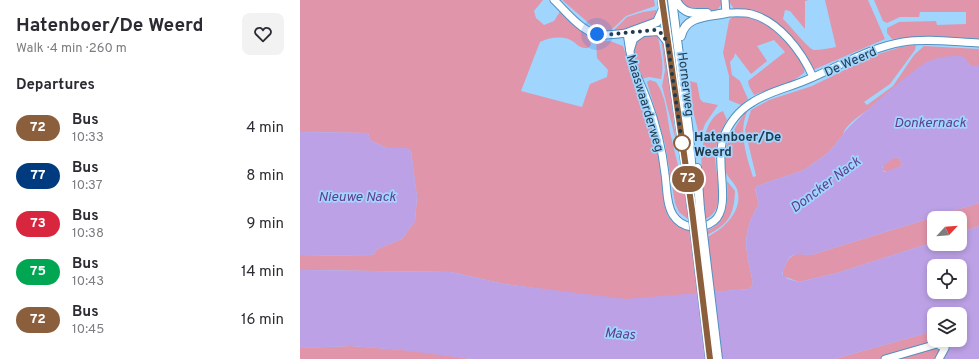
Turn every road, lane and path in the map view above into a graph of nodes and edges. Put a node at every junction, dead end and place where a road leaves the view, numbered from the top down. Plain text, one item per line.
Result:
1 (554, 0) edge
2 (725, 0) edge
3 (675, 1) edge
4 (664, 2) edge
5 (726, 13) junction
6 (643, 32) junction
7 (627, 33) junction
8 (681, 36) junction
9 (979, 43) edge
10 (668, 46) junction
11 (630, 49) junction
12 (813, 77) junction
13 (691, 168) junction
14 (696, 209) junction
15 (710, 359) edge
16 (714, 359) edge
17 (718, 359) edge
18 (885, 359) edge
19 (939, 359) edge

1 - 7 street
2 - 5 street
3 - 5 main road
3 - 8 main road, Hornerweg
3 - 13 main road, Hornerweg
4 - 7 main road
4 - 10 main road, Hornerweg
4 - 13 main road, Hornerweg
5 - 8 main road
5 - 12 street, De Weerd
6 - 7 main road
6 - 10 main road
6 - 11 main road
7 - 11 street, Maaswaarderweg
8 - 14 main road, Hornerweg
9 - 12 street, De Weerd
10 - 14 main road, Hornerweg
11 - 12 street, Maaswaarderweg
13 - 14 main road, Hornerweg
14 - 15 main road, Hornerweg, bridge
14 - 16 main road, Hornerweg
14 - 17 main road, Hornerweg, bridge
18 - 19 street

